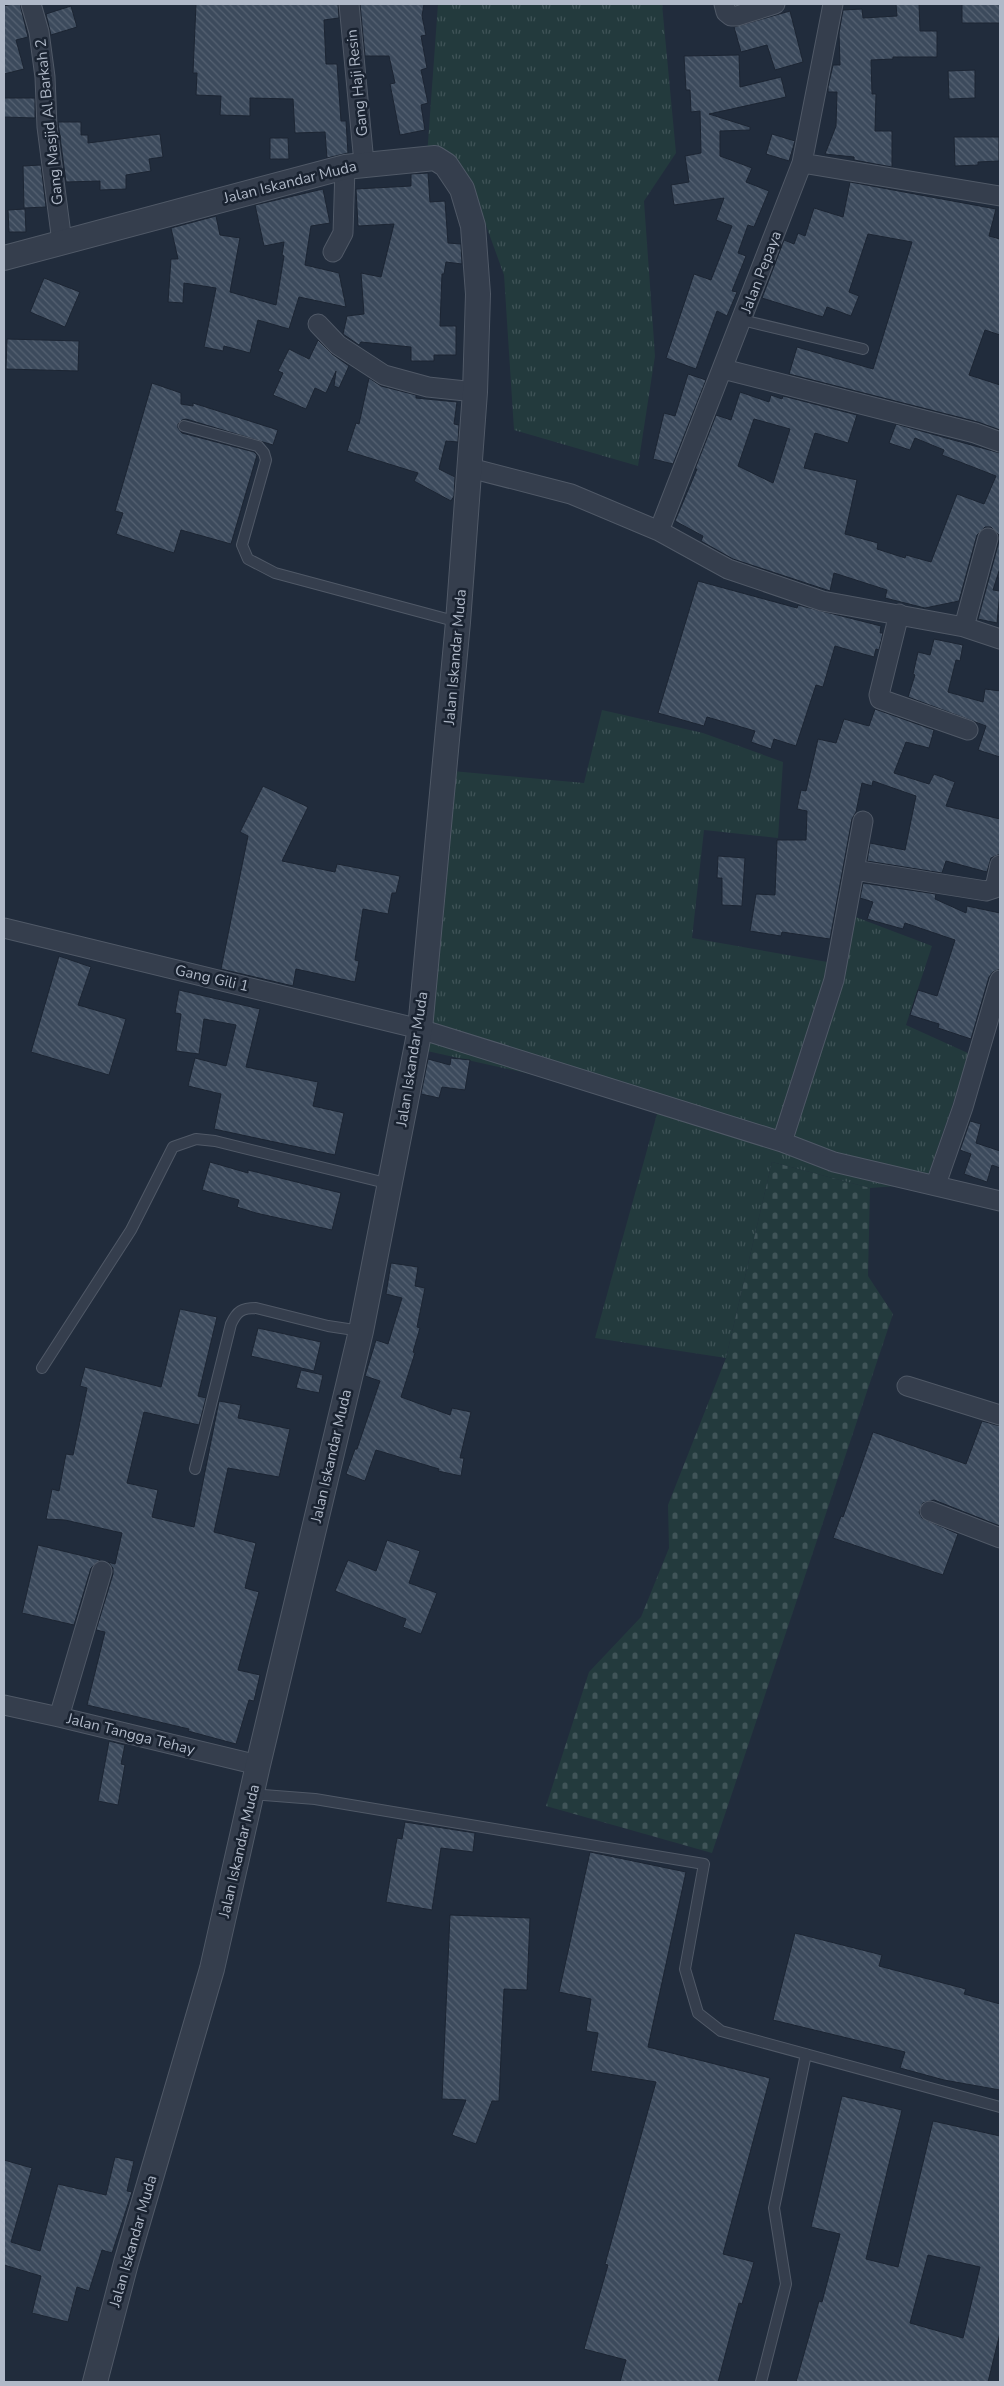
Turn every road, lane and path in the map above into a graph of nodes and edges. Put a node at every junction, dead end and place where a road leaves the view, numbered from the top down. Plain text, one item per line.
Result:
1 (31, 4) edge
2 (349, 4) edge
3 (724, 4) edge
4 (774, 4) edge
5 (833, 4) edge
6 (802, 164) junction
7 (355, 165) junction
8 (1000, 196) edge
9 (62, 242) junction
10 (333, 252) dead end
11 (4, 258) edge
12 (742, 320) junction
13 (318, 324) dead end
14 (863, 350) dead end
15 (723, 369) junction
16 (475, 392) junction
17 (184, 426) dead end
18 (1000, 442) edge
19 (470, 468) junction
20 (659, 531) junction
21 (988, 538) dead end
22 (899, 614) junction
23 (458, 622) junction
24 (964, 627) junction
25 (1000, 640) edge
26 (968, 730) dead end
27 (863, 821) dead end
28 (1000, 865) edge
29 (854, 870) junction
30 (4, 928) edge
31 (1000, 980) edge
32 (420, 1028) junction
33 (782, 1142) junction
34 (390, 1184) junction
35 (936, 1184) junction
36 (1000, 1201) edge
37 (361, 1332) junction
38 (42, 1368) dead end
39 (907, 1386) dead end
40 (1000, 1415) edge
41 (195, 1469) dead end
42 (930, 1511) dead end
43 (1000, 1538) edge
44 (102, 1571) dead end
45 (4, 1705) edge
46 (59, 1717) junction
47 (258, 1764) junction
48 (252, 1794) junction
49 (806, 2054) junction
50 (1000, 2108) edge
51 (95, 2382) edge
52 (761, 2382) edge

1 - 9 street, Gang Masjid Al Barkah 2
2 - 7 street, Gang Haji Resin
3 - 4 street
5 - 6 street, Jalan Pepaya
6 - 8 street
6 - 12 street, Jalan Pepaya
7 - 9 street, Jalan Iskandar Muda
7 - 10 street, Gang Haji Resin
7 - 16 street, Jalan Iskandar Muda
9 - 11 street, Jalan Iskandar Muda
12 - 14 lane
12 - 15 street, Jalan Pepaya
13 - 16 street
15 - 18 street
15 - 20 street, Jalan Pepaya
16 - 19 street, Jalan Iskandar Muda
17 - 23 lane
19 - 20 street
19 - 23 street, Jalan Iskandar Muda
20 - 22 street
21 - 24 street
22 - 24 street
22 - 26 street
23 - 32 street, Jalan Iskandar Muda
24 - 25 street
27 - 29 street
28 - 29 street
29 - 33 street
30 - 32 street, Gang Gili 1
31 - 35 street
32 - 33 street, Gang Gili 1
32 - 34 street, Jalan Iskandar Muda
33 - 35 street, Gang Gili 1
34 - 37 street, Jalan Iskandar Muda
34 - 38 lane
35 - 36 street, Gang Gili 1
37 - 41 lane
37 - 47 street, Jalan Iskandar Muda
39 - 40 street
42 - 43 street
44 - 46 street
45 - 46 street, Jalan Tangga Tehay
46 - 47 street, Jalan Tangga Tehay
47 - 48 street, Jalan Iskandar Muda
48 - 49 lane
48 - 51 street, Jalan Iskandar Muda
49 - 50 lane
49 - 52 lane

